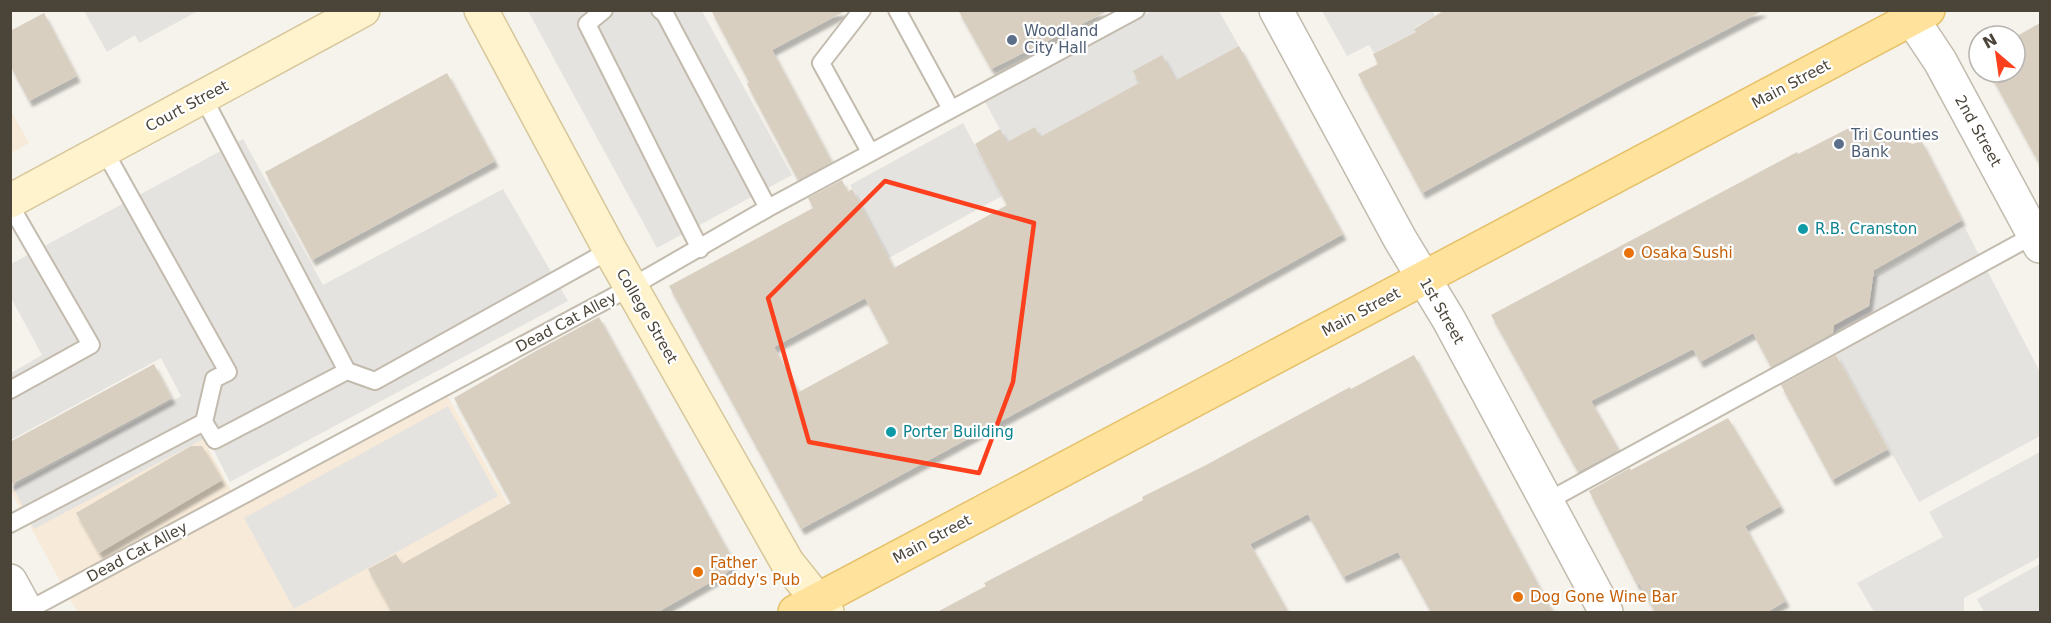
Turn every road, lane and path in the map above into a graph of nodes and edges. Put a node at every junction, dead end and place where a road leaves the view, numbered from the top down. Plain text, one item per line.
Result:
1 (363, 10) edge
2 (482, 10) edge
3 (604, 10) edge
4 (660, 10) edge
5 (862, 10) edge
6 (897, 10) edge
7 (1136, 10) edge
8 (1276, 10) edge
9 (1920, 15) edge
10 (203, 97) junction
11 (951, 109) junction
12 (104, 150) junction
13 (870, 153) junction
14 (10, 203) edge
15 (768, 208) junction
16 (2037, 241) edge
17 (700, 249) junction
18 (610, 250) junction
19 (1424, 279) junction
20 (631, 287) junction
21 (348, 370) junction
22 (10, 390) edge
23 (204, 422) junction
24 (1546, 502) junction
25 (10, 524) edge
26 (10, 581) edge
27 (813, 608) edge
28 (26, 612) edge
29 (1606, 612) edge

1 - 10 street, Court Street
2 - 18 street, College Street
3 - 17 lane
4 - 15 lane
5 - 13 lane
6 - 11 lane
7 - 11 lane, Dead Cat Alley
8 - 19 street, 1st Street
9 - 16 street, 2nd Street
9 - 19 main road, Main Street
10 - 12 street, Court Street
10 - 21 lane
11 - 13 lane, Dead Cat Alley
12 - 14 street, Court Street
12 - 23 lane
13 - 15 lane, Dead Cat Alley
14 - 22 lane
15 - 17 lane, Dead Cat Alley
16 - 24 lane
17 - 20 lane, Dead Cat Alley
18 - 20 street, College Street
18 - 21 lane
19 - 24 street, 1st Street
19 - 27 main road, Main Street
20 - 27 street, College Street
20 - 28 lane, Dead Cat Alley
21 - 23 lane
23 - 25 lane
24 - 29 street, 1st Street
26 - 28 street

